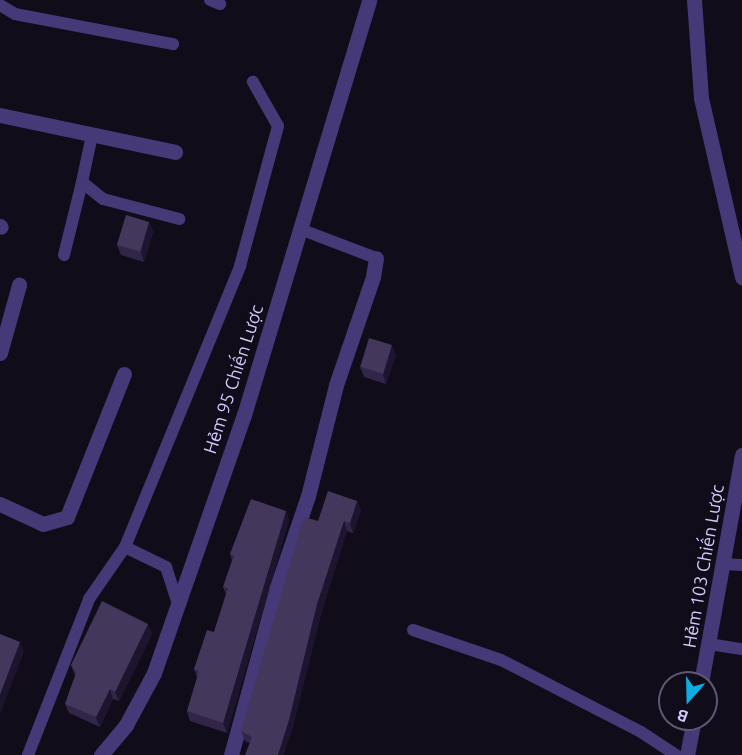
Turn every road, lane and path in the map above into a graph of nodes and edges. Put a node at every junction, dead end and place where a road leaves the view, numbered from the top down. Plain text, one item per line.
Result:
1 (369, 0) edge
2 (694, 0) edge
3 (0, 5) edge
4 (174, 44) dead end
5 (254, 82) dead end
6 (0, 115) edge
7 (92, 135) junction
8 (175, 152) dead end
9 (82, 182) junction
10 (179, 219) dead end
11 (300, 229) junction
12 (64, 255) dead end
13 (376, 258) joint
14 (742, 277) edge
15 (19, 285) dead end
16 (0, 353) edge
17 (124, 374) dead end
18 (742, 465) edge
19 (0, 504) edge
20 (125, 547) junction
21 (723, 564) junction
22 (742, 565) edge
23 (178, 605) junction
24 (413, 630) dead end
25 (709, 644) junction
26 (742, 649) edge
27 (703, 671) edge
28 (692, 731) edge
29 (28, 755) edge
30 (101, 755) edge
31 (231, 755) edge
32 (676, 755) edge
33 (687, 755) edge

1 - 11 street, Hẻm 95 Chiến Lược
2 - 14 street
3 - 4 lane
5 - 20 lane
6 - 7 street
7 - 8 street
7 - 9 lane
9 - 10 lane
9 - 12 lane
11 - 13 lane
11 - 23 street, Hẻm 95 Chiến Lược
13 - 31 street
15 - 16 street
17 - 19 street
18 - 21 street, Hẻm 103 Chiến Lược
20 - 23 lane
20 - 29 lane
21 - 22 lane
21 - 25 street, Hẻm 103 Chiến Lược
23 - 30 street, Hẻm 95 Chiến Lược
24 - 32 lane
25 - 26 lane
25 - 27 street, Hẻm 103 Chiến Lược
28 - 33 street

